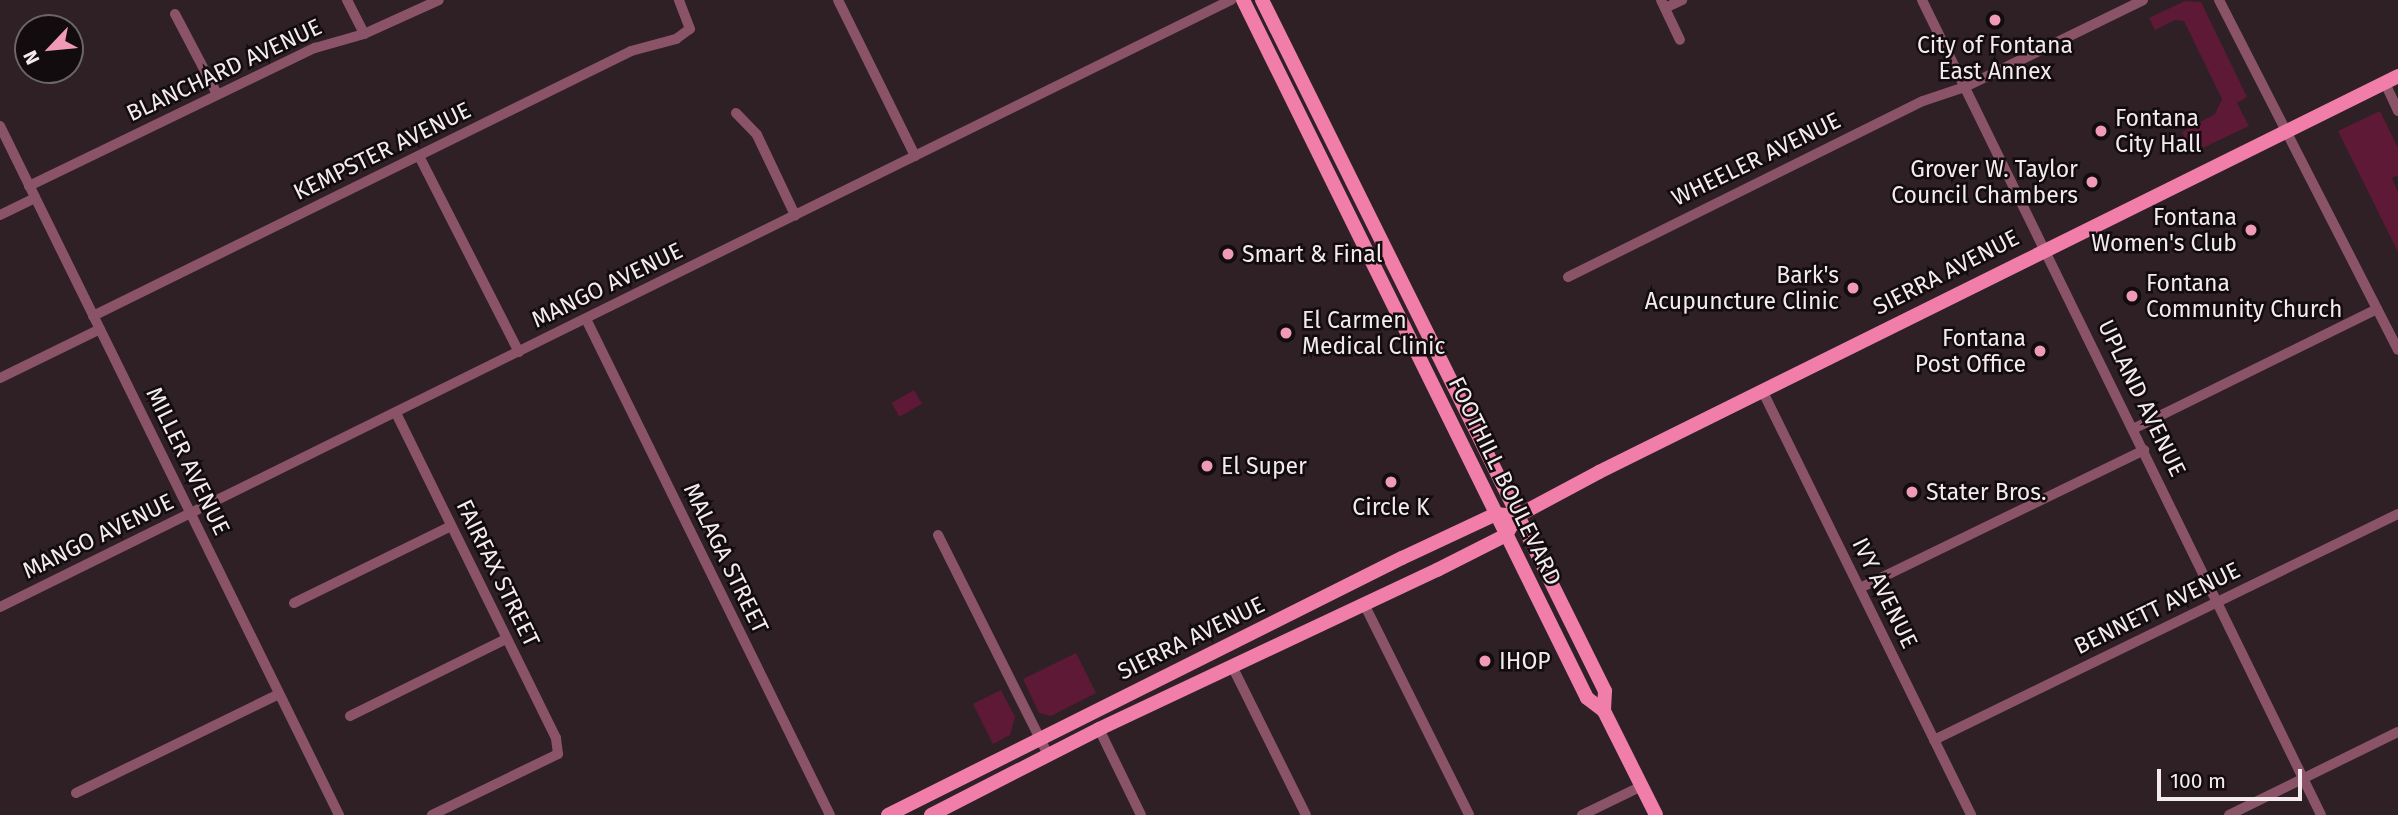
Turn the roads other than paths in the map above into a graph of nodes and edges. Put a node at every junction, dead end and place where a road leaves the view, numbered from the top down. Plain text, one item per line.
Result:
1 (346, 0) edge
2 (439, 0) edge
3 (679, 0) edge
4 (838, 0) edge
5 (1231, 0) edge
6 (1243, 0) edge
7 (1262, 0) edge
8 (1682, 0) edge
9 (1922, 0) edge
10 (2143, 0) edge
11 (2219, 0) edge
12 (1663, 4) edge
13 (175, 14) dead end
14 (363, 34) junction
15 (1680, 40) dead end
16 (2391, 80) edge
17 (1965, 87) junction
18 (218, 94) junction
19 (2398, 111) edge
20 (736, 113) dead end
21 (0, 126) edge
22 (2286, 132) junction
23 (419, 156) junction
24 (915, 156) junction
25 (29, 186) junction
26 (35, 198) junction
27 (0, 215) edge
28 (795, 215) junction
29 (2045, 247) junction
30 (1568, 277) dead end
31 (2377, 309) junction
32 (93, 316) junction
33 (586, 319) junction
34 (100, 329) junction
35 (2398, 350) edge
36 (519, 352) junction
37 (0, 378) edge
38 (1762, 390) junction
39 (396, 413) junction
40 (2133, 429) junction
41 (2144, 450) junction
42 (191, 514) junction
43 (1496, 514) junction
44 (2398, 514) edge
45 (1517, 516) junction
46 (452, 526) junction
47 (1506, 535) junction
48 (938, 536) dead end
49 (1860, 588) junction
50 (2218, 602) junction
51 (295, 603) dead end
52 (1364, 606) junction
53 (0, 607) edge
54 (506, 639) junction
55 (1233, 666) junction
56 (279, 694) junction
57 (1604, 711) junction
58 (349, 716) dead end
59 (1099, 729) junction
60 (2398, 732) edge
61 (1039, 738) junction
62 (1934, 740) junction
63 (1048, 755) junction
64 (2304, 779) junction
65 (1642, 786) junction
66 (76, 793) dead end
67 (339, 815) edge
68 (432, 815) edge
69 (830, 815) edge
70 (888, 815) edge
71 (930, 815) edge
72 (1141, 815) edge
73 (1306, 815) edge
74 (1469, 815) edge
75 (1583, 815) edge
76 (1656, 815) edge
77 (1970, 815) edge
78 (2229, 815) edge
79 (2322, 815) edge

1 - 14 street
2 - 14 street, BLANCHARD AVENUE
3 - 23 street, KEMPSTER AVENUE
4 - 24 street
5 - 24 street, MANGO AVENUE
6 - 43 main road, FOOTHILL BOULEVARD
7 - 45 main road, FOOTHILL BOULEVARD
8 - 12 street
9 - 17 street, UPLAND AVENUE
10 - 17 street, WHEELER AVENUE
11 - 22 street
12 - 15 street
13 - 18 street
14 - 18 street, BLANCHARD AVENUE
16 - 19 street
16 - 22 main road, SIERRA AVENUE
17 - 29 street, UPLAND AVENUE
17 - 30 street, WHEELER AVENUE
18 - 25 street, BLANCHARD AVENUE
20 - 28 street
21 - 25 street, MILLER AVENUE
22 - 29 main road, SIERRA AVENUE
22 - 31 street
23 - 32 street, KEMPSTER AVENUE
23 - 36 street
24 - 28 street, MANGO AVENUE
25 - 26 street, MILLER AVENUE
26 - 27 street
26 - 32 street, MILLER AVENUE
28 - 33 street, MANGO AVENUE
29 - 38 main road, SIERRA AVENUE
29 - 40 street, UPLAND AVENUE
31 - 35 street
31 - 40 street
32 - 34 street, MILLER AVENUE
33 - 36 street, MANGO AVENUE
33 - 69 street, MALAGA STREET
34 - 37 street
34 - 42 street, MILLER AVENUE
36 - 39 street, MANGO AVENUE
38 - 45 main road, SIERRA AVENUE
38 - 49 street, IVY AVENUE
39 - 42 street, MANGO AVENUE
39 - 46 street, FAIRFAX STREET
40 - 41 street, UPLAND AVENUE
41 - 49 street
41 - 50 street, UPLAND AVENUE
42 - 53 street, MANGO AVENUE
42 - 56 street, MILLER AVENUE
43 - 45 main road
43 - 47 main road, FOOTHILL BOULEVARD
43 - 61 main road, SIERRA AVENUE
44 - 50 street, BENNETT AVENUE
45 - 47 main road
45 - 57 main road, FOOTHILL BOULEVARD
46 - 51 street
46 - 54 street, FAIRFAX STREET
47 - 52 main road, SIERRA AVENUE
47 - 57 main road, FOOTHILL BOULEVARD
48 - 61 street
49 - 62 street, IVY AVENUE
50 - 62 street, BENNETT AVENUE
50 - 64 street, UPLAND AVENUE
52 - 55 main road, SIERRA AVENUE
52 - 74 street
54 - 58 street
54 - 68 street, FAIRFAX STREET
55 - 59 main road, SIERRA AVENUE
55 - 73 street
56 - 66 street
56 - 67 street, MILLER AVENUE
57 - 65 main road, FOOTHILL BOULEVARD
59 - 63 main road, SIERRA AVENUE
59 - 72 street
60 - 64 street
61 - 63 street
61 - 70 main road, SIERRA AVENUE
62 - 77 street, IVY AVENUE
63 - 71 main road, SIERRA AVENUE
64 - 78 street
64 - 79 street, UPLAND AVENUE
65 - 75 street
65 - 76 main road, FOOTHILL BOULEVARD

